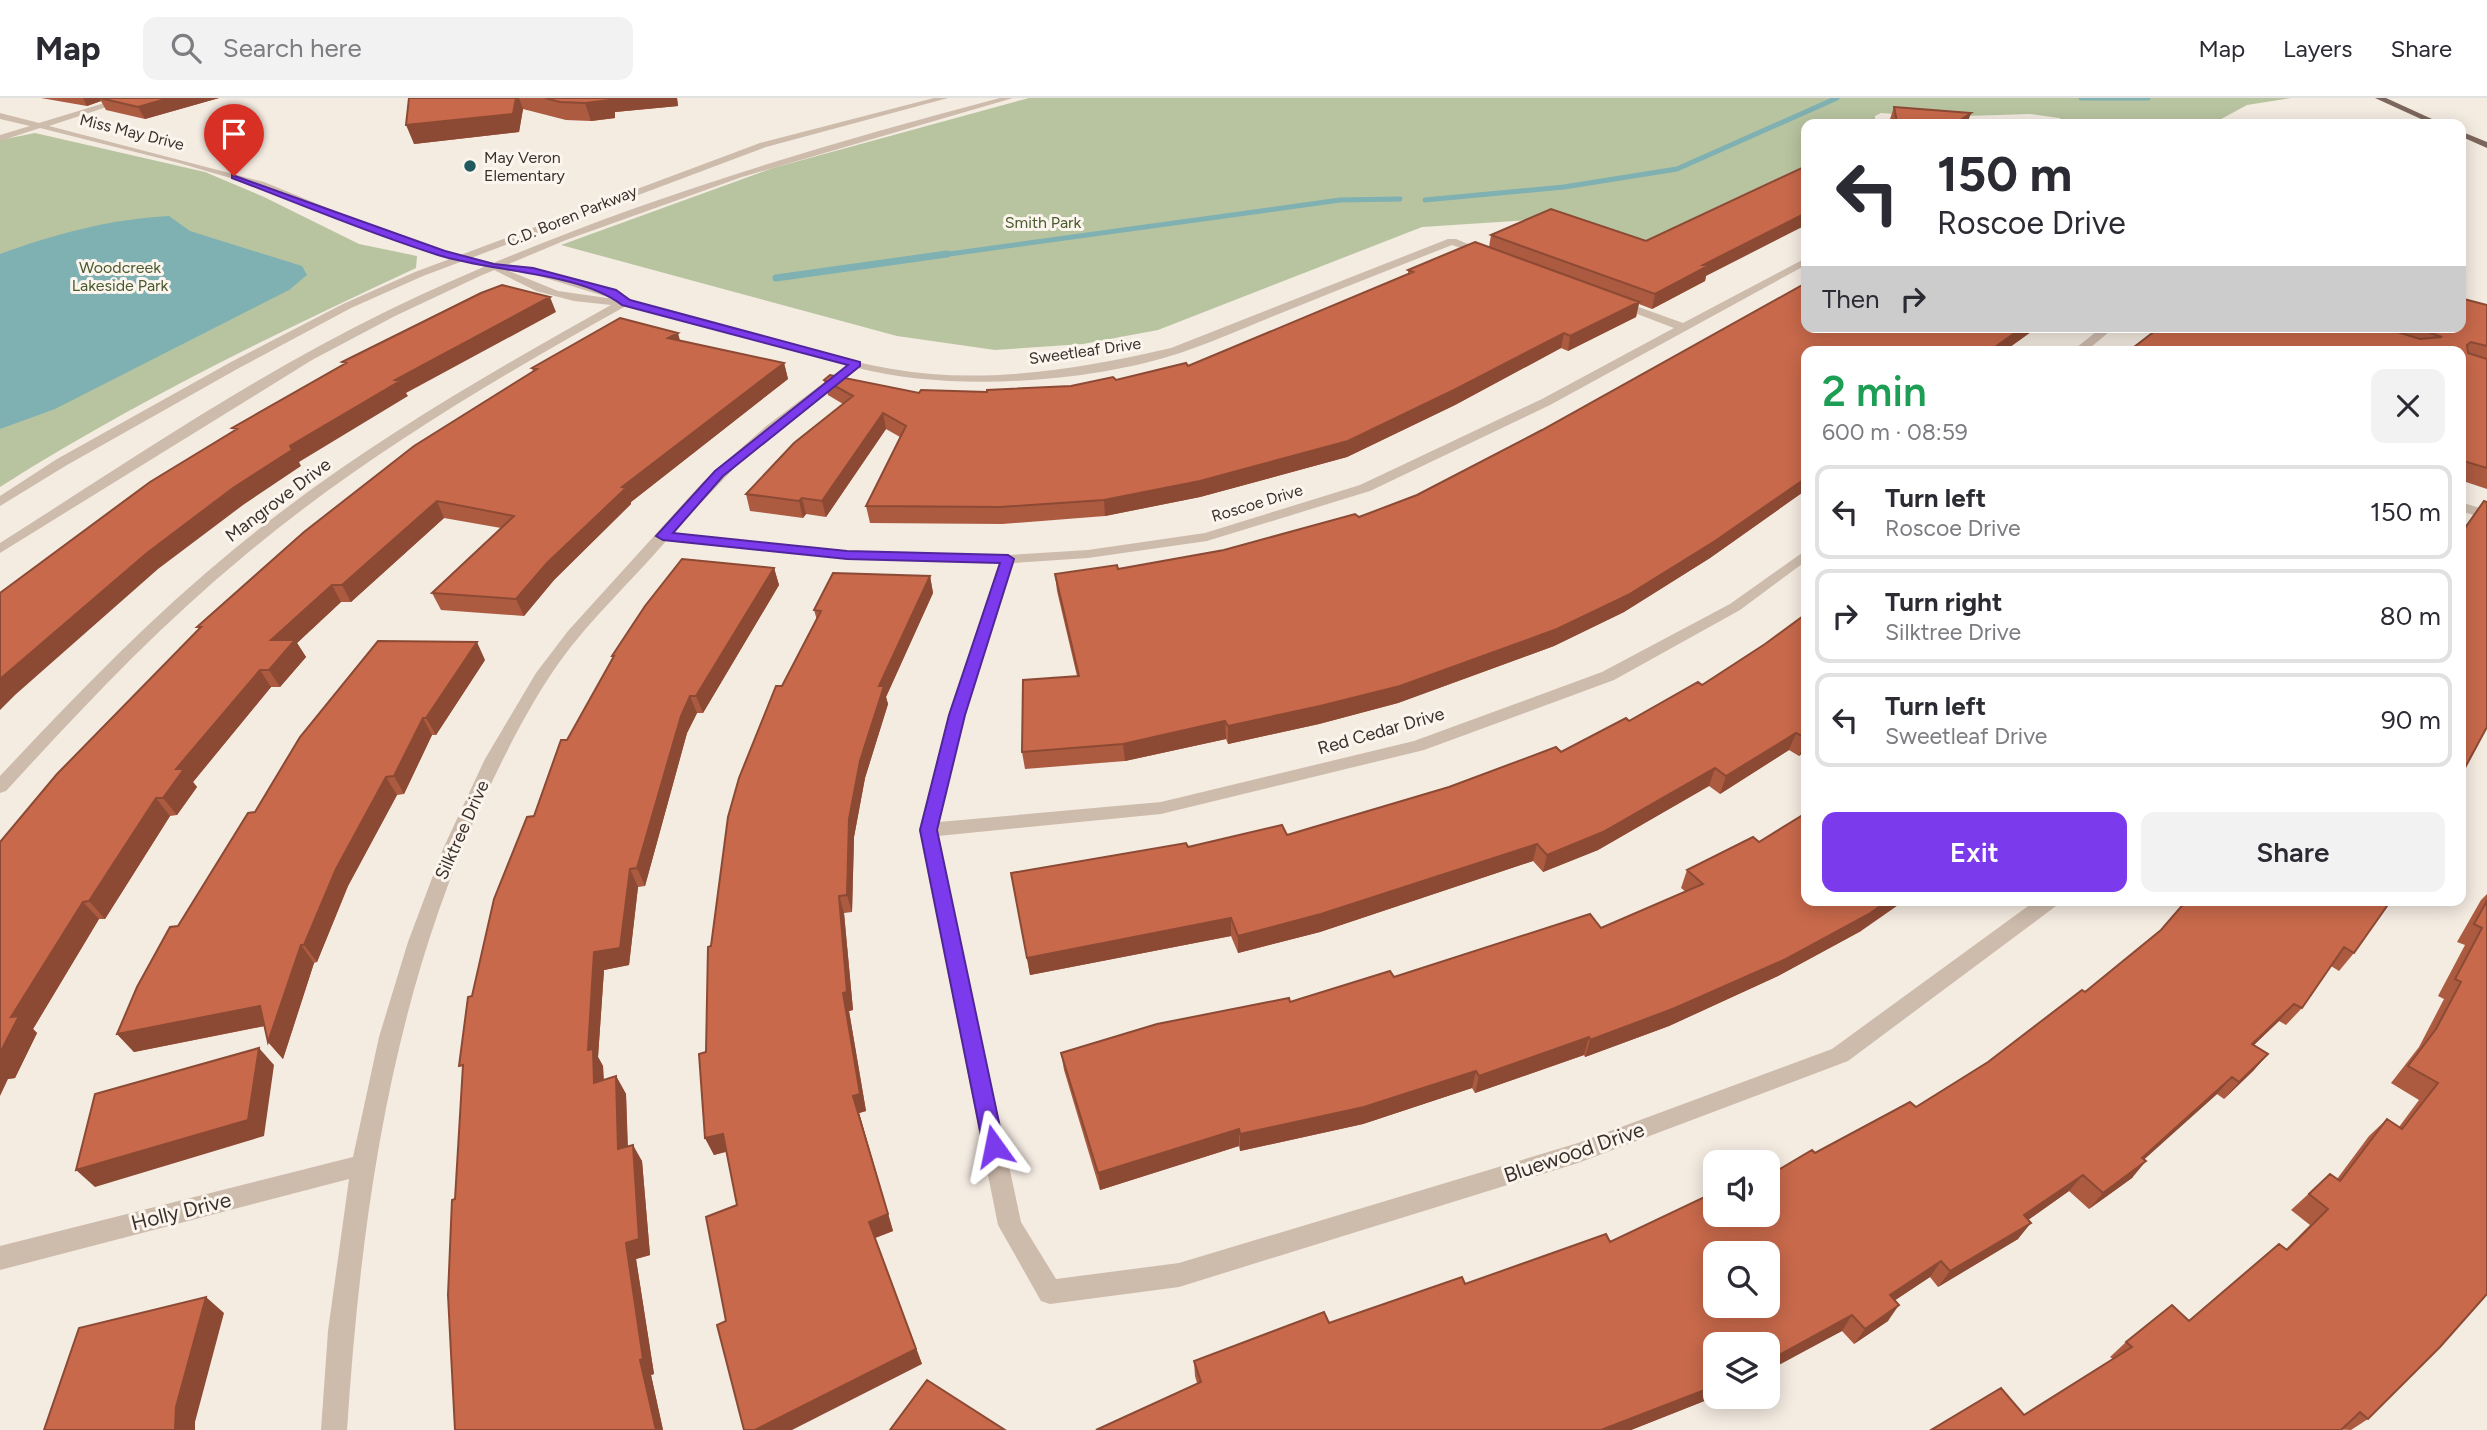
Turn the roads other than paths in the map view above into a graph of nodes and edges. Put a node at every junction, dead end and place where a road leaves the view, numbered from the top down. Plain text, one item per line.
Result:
1 (107, 98) edge
2 (130, 98) edge
3 (944, 98) edge
4 (964, 98) edge
5 (1009, 98) edge
6 (2379, 98) edge
7 (978, 106) junction
8 (0, 116) edge
9 (2427, 119) edge
10 (26, 122) junction
11 (38, 125) junction
12 (0, 130) edge
13 (2466, 136) edge
14 (0, 138) edge
15 (2487, 145) edge
16 (460, 258) junction
17 (1503, 260) edge
18 (1801, 264) edge
19 (494, 267) junction
20 (1606, 299) edge
21 (626, 303) junction
22 (1683, 327) junction
23 (2101, 333) edge
24 (2085, 346) edge
25 (856, 364) junction
26 (0, 502) edge
27 (2466, 508) edge
28 (2487, 515) edge
29 (663, 536) junction
30 (0, 549) edge
31 (1801, 558) edge
32 (1008, 559) junction
33 (0, 787) edge
34 (929, 830) junction
35 (2042, 906) edge
36 (362, 1165) junction
37 (0, 1258) edge
38 (334, 1430) edge

1 - 10 street
2 - 11 street
3 - 16 street, C.D. Boren Parkway
4 - 7 street
5 - 7 street, C.D. Boren Parkway
6 - 9 main road
7 - 19 street, C.D. Boren Parkway
8 - 10 street, Miss May Drive
10 - 11 street, Miss May Drive
10 - 12 street
11 - 14 street
11 - 16 street, Miss May Drive
13 - 15 main road
16 - 19 street, Miss May Drive
16 - 26 street, C.D. Boren Parkway
17 - 25 street, Sweetleaf Drive
18 - 22 street, Roscoe Drive
19 - 21 street, Sweetleaf Drive
19 - 30 street, C.D. Boren Parkway
20 - 22 street
21 - 25 street, Sweetleaf Drive
21 - 33 street, Mangrove Drive
22 - 32 street, Roscoe Drive
23 - 24 street
25 - 29 street, Silktree Drive
27 - 28 street
29 - 32 street, Roscoe Drive
29 - 36 street, Silktree Drive
31 - 34 street, Red Cedar Drive
32 - 34 street
34 - 35 street, Bluewood Drive
36 - 37 street, Holly Drive
36 - 38 street, Silktree Drive

